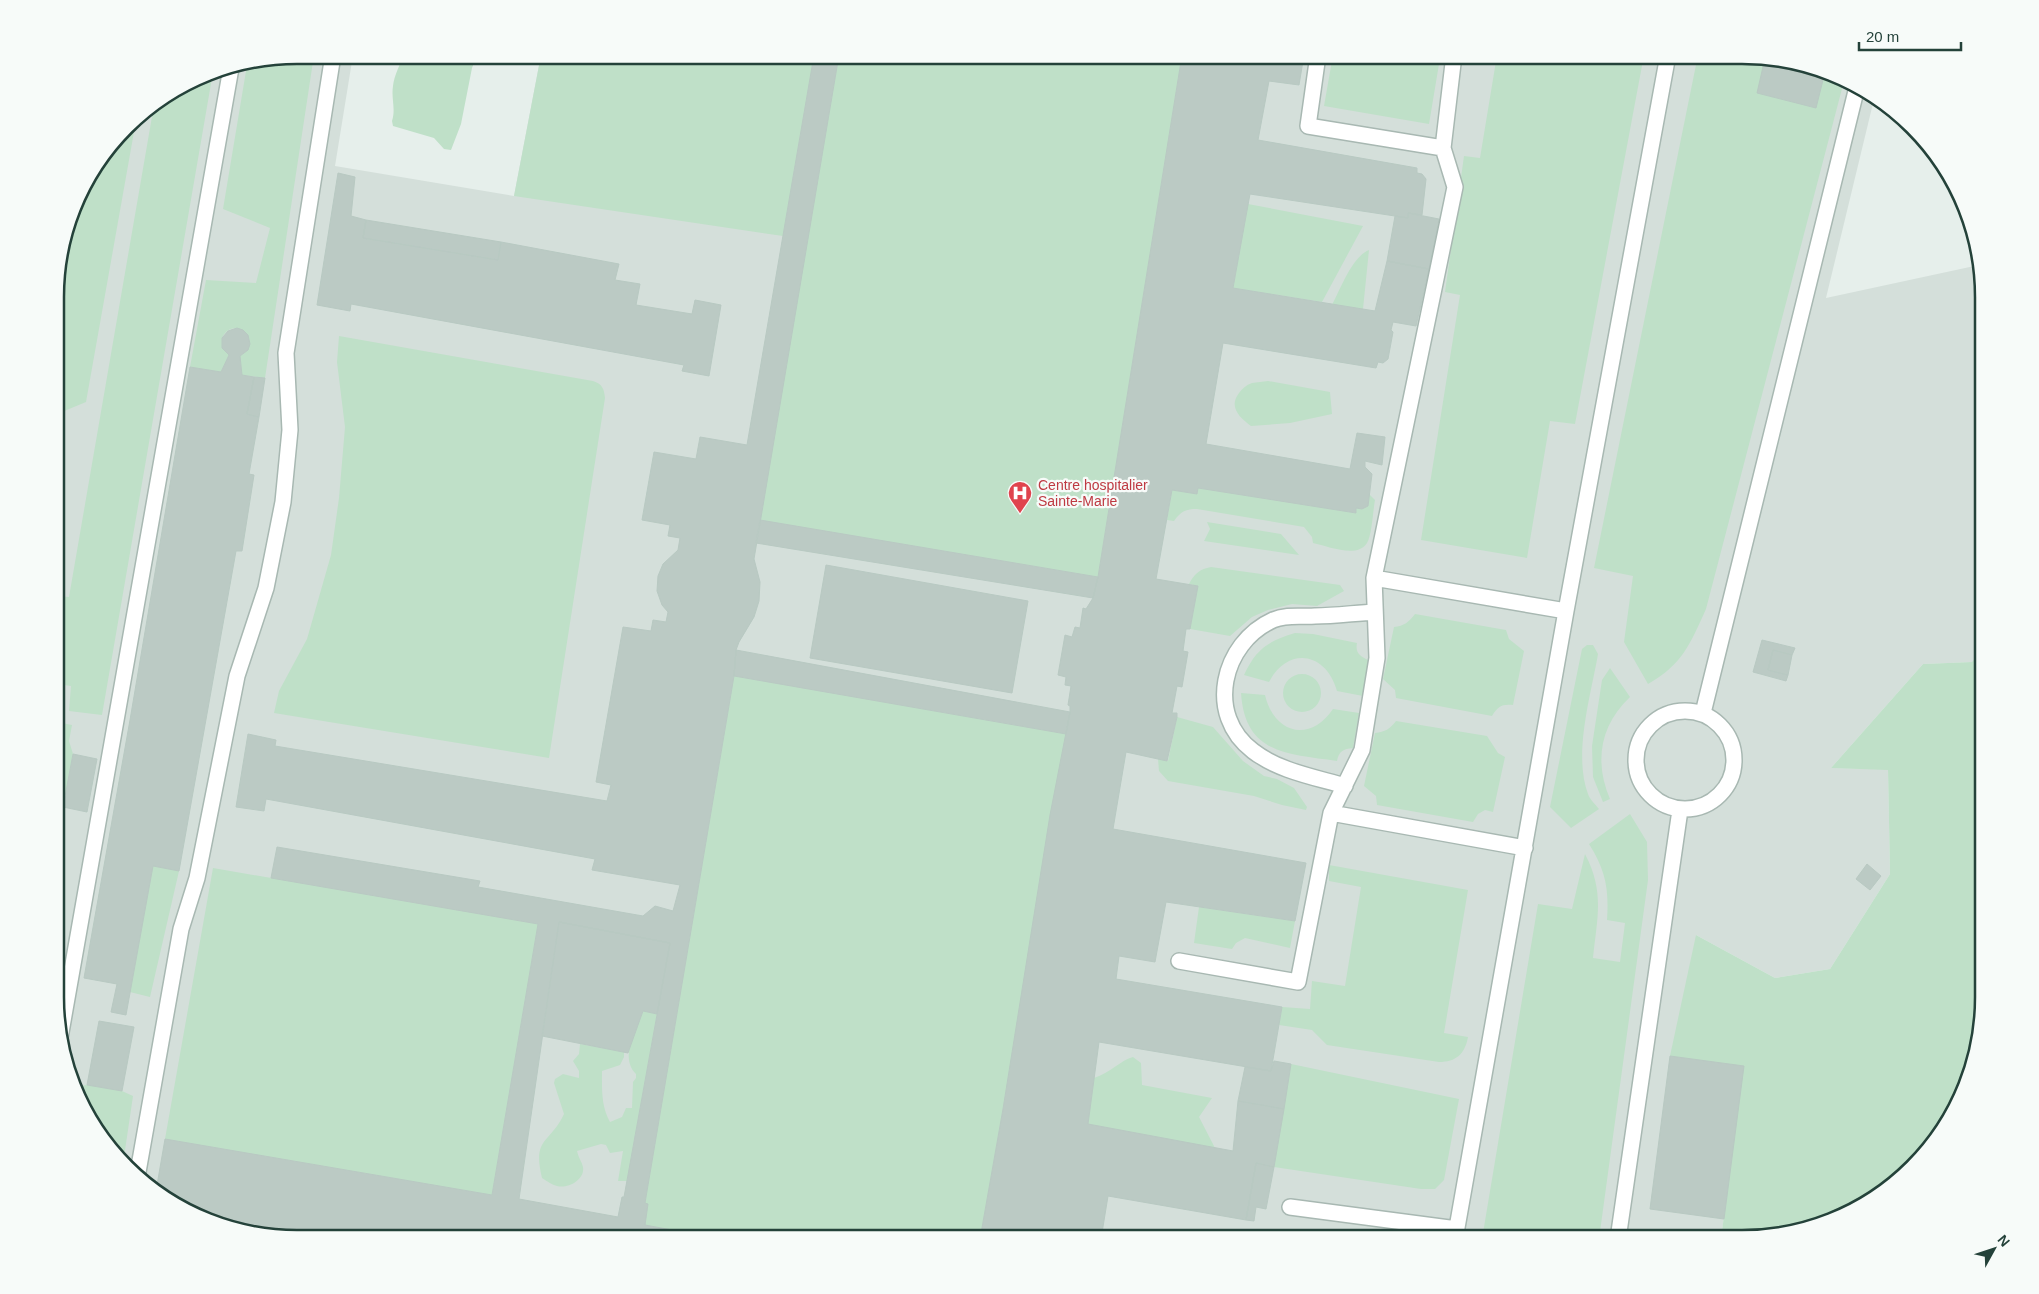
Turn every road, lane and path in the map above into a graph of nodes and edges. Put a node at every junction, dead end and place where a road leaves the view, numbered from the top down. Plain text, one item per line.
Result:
1 (332, 64) edge
2 (1317, 64) edge
3 (1453, 64) edge
4 (1666, 64) edge
5 (230, 74) edge
6 (1855, 93) edge
7 (1442, 148) junction
8 (1374, 578) junction
9 (1566, 611) junction
10 (1375, 612) junction
11 (1703, 713) junction
12 (1345, 786) junction
13 (1680, 810) junction
14 (1331, 813) junction
15 (1525, 848) junction
16 (1179, 961) dead end
17 (64, 1014) edge
18 (139, 1168) edge
19 (1290, 1208) dead end
20 (1430, 1230) edge
21 (1457, 1230) edge
22 (1619, 1230) edge

1 - 18 lane
2 - 7 lane
3 - 7 lane
4 - 9 lane
5 - 17 lane
6 - 11 lane
7 - 8 lane
8 - 9 lane
8 - 10 lane
9 - 15 lane
10 - 12 lane
10 - 12 lane
11 - 13 lane
11 - 13 lane
12 - 14 lane
13 - 22 lane
14 - 15 lane
14 - 16 lane
15 - 21 lane
19 - 20 lane

